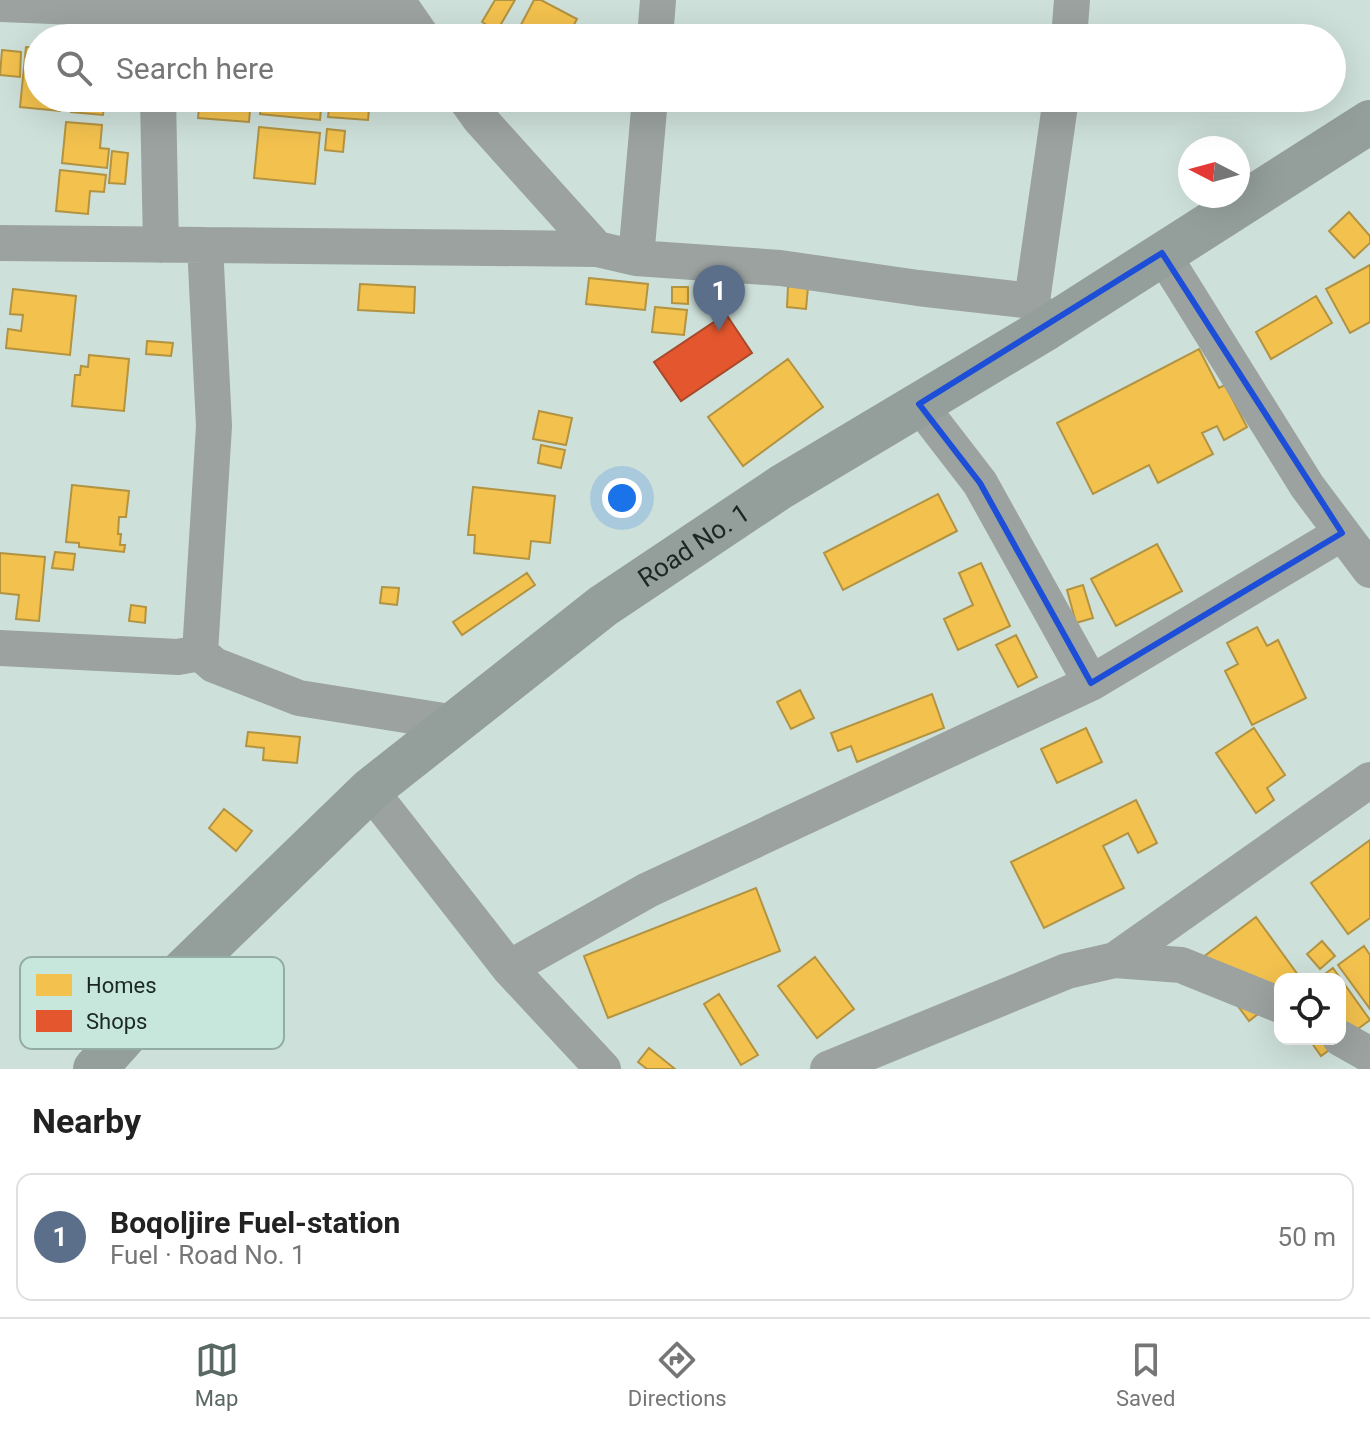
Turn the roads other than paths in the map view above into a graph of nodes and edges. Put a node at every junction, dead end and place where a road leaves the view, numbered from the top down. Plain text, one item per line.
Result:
1 (658, 0) edge
2 (1072, 0) edge
3 (0, 4) edge
4 (156, 16) edge
5 (412, 17) edge
6 (656, 24) edge
7 (1070, 24) edge
8 (158, 112) edge
9 (475, 112) edge
10 (649, 112) edge
11 (1060, 112) edge
12 (1370, 122) edge
13 (0, 243) edge
14 (161, 245) junction
15 (205, 245) junction
16 (597, 249) junction
17 (1162, 253) junction
18 (636, 258) junction
19 (1040, 314) junction
20 (919, 404) junction
21 (1342, 533) junction
22 (1370, 570) edge
23 (0, 648) edge
24 (200, 653) junction
25 (1091, 683) junction
26 (456, 723) junction
27 (1370, 780) edge
28 (370, 790) junction
29 (198, 957) edge
30 (1115, 960) junction
31 (509, 968) junction
32 (1274, 1003) edge
33 (1346, 1041) edge
34 (113, 1049) edge
35 (1370, 1055) edge
36 (95, 1069) edge
37 (603, 1069) edge
38 (828, 1069) edge

1 - 6 street
2 - 7 street
3 - 4 street
4 - 5 street
8 - 14 street
9 - 16 street
10 - 18 street
11 - 19 street
12 - 17 highway, Road No. 1
13 - 14 street
14 - 15 street
15 - 16 street
15 - 24 street
16 - 18 street
17 - 19 highway, Road No. 1
17 - 21 street
18 - 19 street
19 - 20 highway, Road No. 1
20 - 25 street
20 - 26 highway, Road No. 1
21 - 22 street
21 - 25 street
23 - 24 street
24 - 26 street
25 - 31 street
26 - 28 highway, Road No. 1
27 - 30 street
28 - 29 highway, Road No. 1
28 - 31 street
30 - 32 street
30 - 38 street
31 - 37 street
33 - 35 street
34 - 36 highway, Road No. 1

